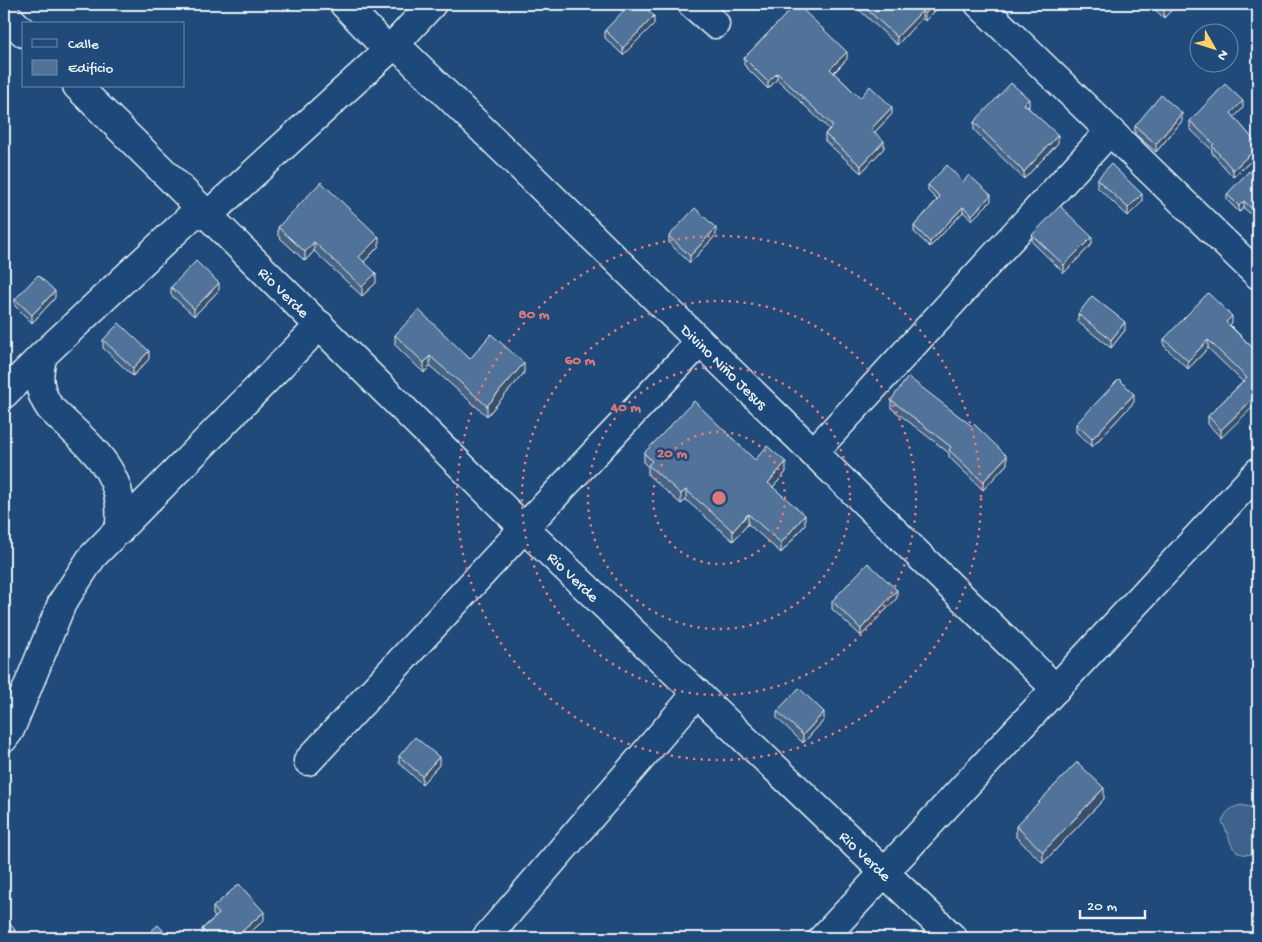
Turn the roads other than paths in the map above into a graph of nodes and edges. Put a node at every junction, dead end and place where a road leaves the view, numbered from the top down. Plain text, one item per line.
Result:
1 (344, 4) edge
2 (432, 4) edge
3 (692, 4) edge
4 (979, 4) edge
5 (4, 13) edge
6 (716, 24) dead end
7 (22, 31) edge
8 (392, 47) junction
9 (78, 88) edge
10 (1110, 131) junction
11 (203, 213) junction
12 (1258, 275) edge
13 (320, 325) junction
14 (700, 342) junction
15 (43, 355) junction
16 (4, 394) edge
17 (813, 452) junction
18 (1258, 472) edge
19 (524, 528) junction
20 (119, 531) junction
21 (1056, 689) junction
22 (697, 693) junction
23 (6, 731) edge
24 (308, 761) dead end
25 (885, 872) junction
26 (486, 938) edge
27 (824, 938) edge
28 (953, 938) edge

1 - 8 street, Divino Niño Jesus
2 - 8 street
3 - 6 street
4 - 10 street
5 - 7 street
8 - 11 street
8 - 14 street, Divino Niño Jesus
9 - 11 street, Rio Verde
10 - 12 street
10 - 17 street
11 - 13 street, Rio Verde
11 - 15 street
13 - 19 street, Rio Verde
13 - 20 street
14 - 17 street, Divino Niño Jesus
14 - 19 street
15 - 16 street
15 - 20 street
17 - 21 street, Divino Niño Jesus
18 - 21 street
19 - 22 street, Rio Verde
19 - 24 street
20 - 23 street
21 - 25 street
22 - 25 street, Rio Verde
22 - 26 street
25 - 27 street
25 - 28 street, Rio Verde

